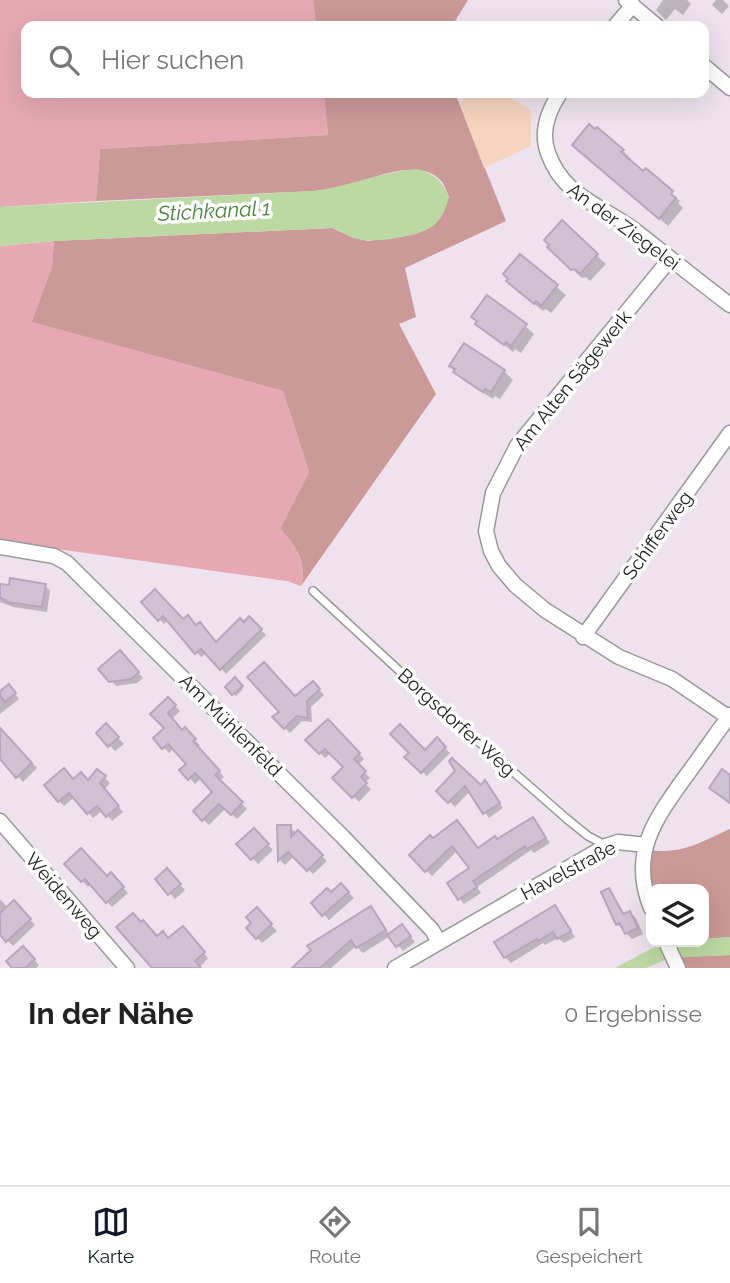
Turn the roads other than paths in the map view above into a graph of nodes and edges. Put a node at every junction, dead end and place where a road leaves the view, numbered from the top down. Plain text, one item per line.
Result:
1 (630, 3) edge
2 (618, 21) edge
3 (651, 21) edge
4 (709, 70) edge
5 (730, 88) edge
6 (557, 98) edge
7 (670, 260) junction
8 (730, 305) edge
9 (730, 433) edge
10 (0, 547) edge
11 (313, 591) dead end
12 (583, 637) junction
13 (729, 716) edge
14 (0, 821) edge
15 (646, 845) junction
16 (606, 846) junction
17 (646, 890) edge
18 (439, 942) junction
19 (127, 968) edge
20 (395, 968) edge

1 - 2 street
1 - 3 street
4 - 5 street
6 - 7 street, An der Ziegelei
7 - 8 street, An der Ziegelei
7 - 12 street, Am Alten Sägewerk
9 - 12 street, Schifferweg
10 - 18 street, Am Mühlenfeld
11 - 16 lane, Borgsdorfer Weg
12 - 13 street, Am Alten Sägewerk
13 - 15 street, Havelstraße
14 - 19 street, Weidenweg
15 - 16 street, Havelstraße
15 - 17 street
16 - 18 street, Havelstraße
18 - 20 street, Havelstraße

